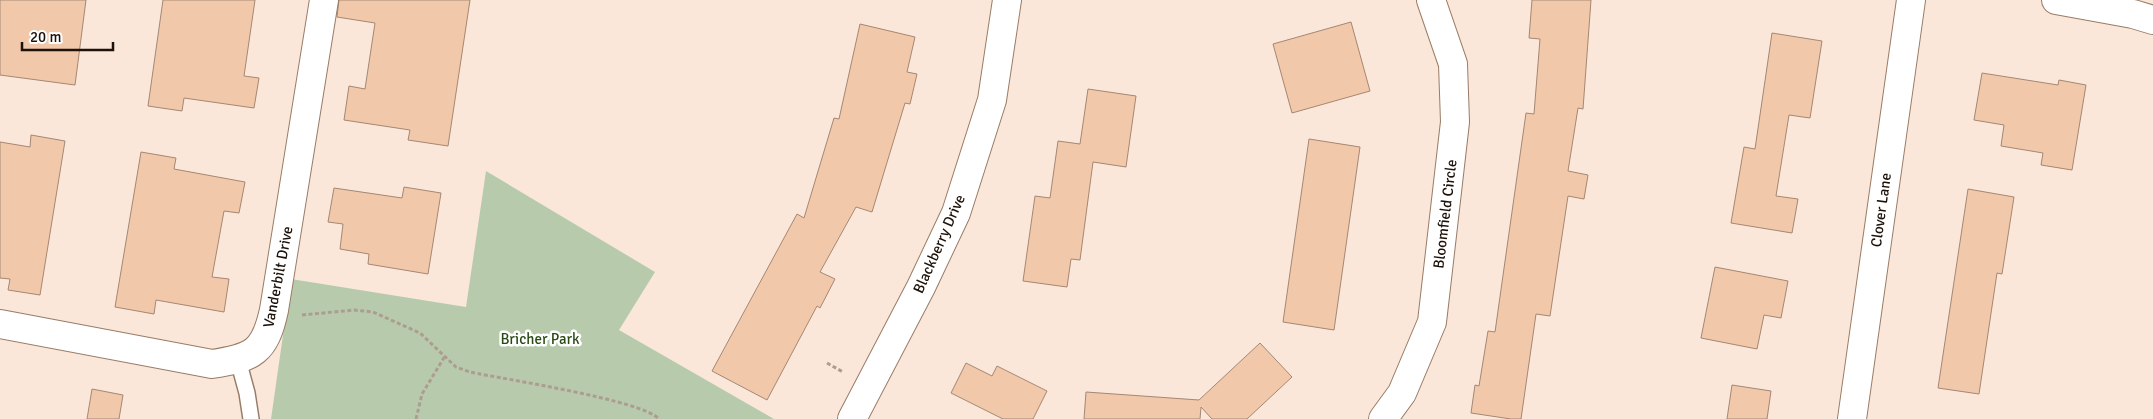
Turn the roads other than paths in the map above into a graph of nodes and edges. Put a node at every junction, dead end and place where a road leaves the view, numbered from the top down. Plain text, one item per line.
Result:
1 (324, 0) edge
2 (1007, 0) edge
3 (1430, 0) edge
4 (1911, 0) edge
5 (2056, 0) edge
6 (2153, 20) edge
7 (0, 324) edge
8 (238, 360) junction
9 (251, 419) edge
10 (852, 419) edge
11 (1382, 419) edge
12 (1852, 419) edge

1 - 8 street, Vanderbilt Drive
2 - 10 street, Blackberry Drive
3 - 11 street, Bloomfield Circle
4 - 12 street, Clover Lane
5 - 6 street
7 - 8 street, Vanderbilt Drive
8 - 9 lane

